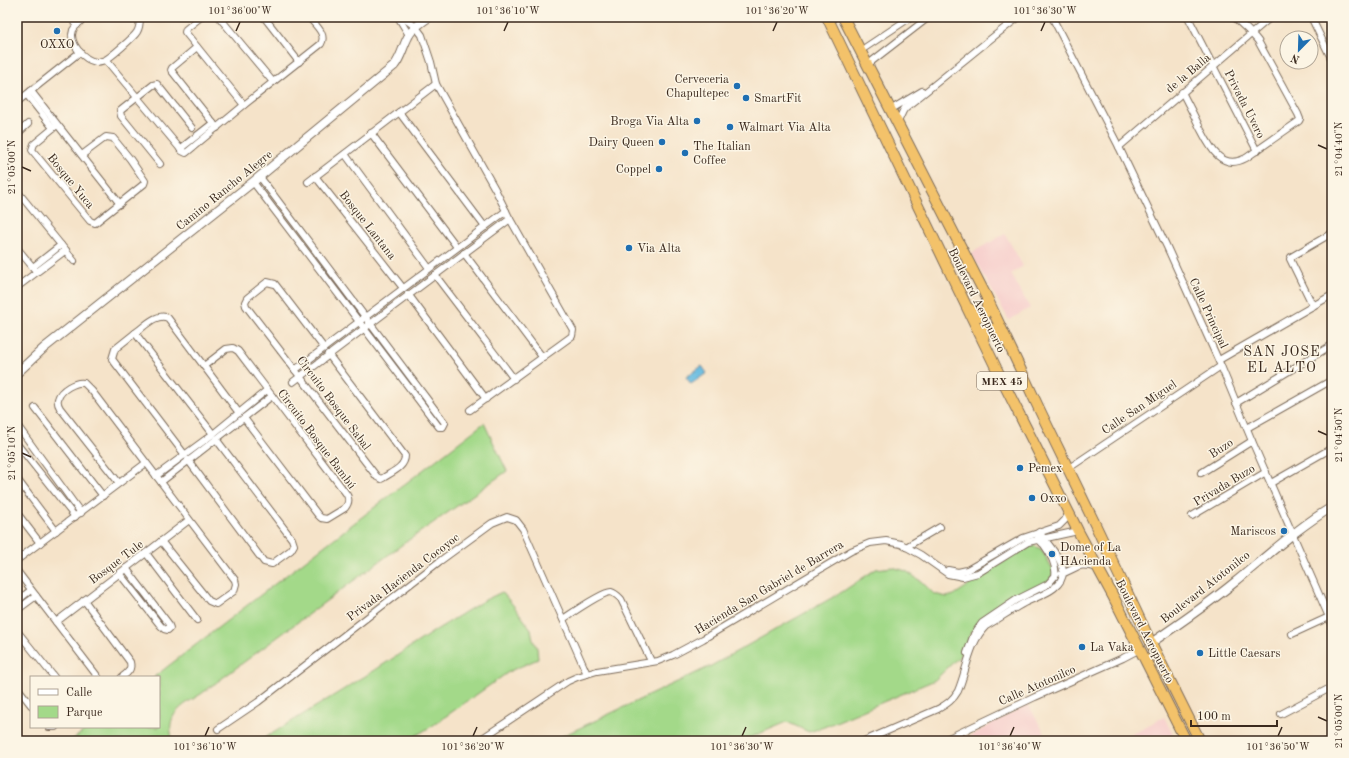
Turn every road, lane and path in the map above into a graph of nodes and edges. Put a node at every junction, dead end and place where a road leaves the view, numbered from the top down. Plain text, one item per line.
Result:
1 (71, 17) edge
2 (86, 17) edge
3 (140, 17) edge
4 (201, 17) edge
5 (219, 17) edge
6 (264, 17) edge
7 (308, 17) edge
8 (398, 17) edge
9 (402, 17) edge
10 (429, 17) edge
11 (827, 17) edge
12 (843, 17) edge
13 (911, 17) edge
14 (929, 17) edge
15 (1019, 17) edge
16 (1052, 17) edge
17 (1188, 17) edge
18 (1234, 17) edge
19 (1271, 17) edge
20 (1311, 17) edge
21 (77, 25) junction
22 (416, 28) junction
23 (1252, 34) junction
24 (408, 35) junction
25 (197, 47) junction
26 (860, 51) junction
27 (80, 52) junction
28 (106, 60) junction
29 (1332, 60) edge
30 (299, 62) junction
31 (867, 65) junction
32 (1214, 67) junction
33 (273, 82) junction
34 (436, 84) junction
35 (934, 85) junction
36 (1182, 92) junction
37 (29, 93) junction
38 (137, 98) junction
39 (17, 102) edge
40 (244, 105) junction
41 (890, 110) junction
42 (399, 112) junction
43 (28, 124) dead end
44 (897, 124) junction
45 (215, 125) junction
46 (55, 127) junction
47 (192, 128) dead end
48 (17, 134) edge
49 (371, 134) junction
50 (1119, 147) junction
51 (180, 149) junction
52 (1257, 151) junction
53 (344, 154) junction
54 (82, 155) junction
55 (160, 164) dead end
56 (315, 176) junction
57 (257, 179) junction
58 (308, 182) dead end
59 (17, 191) edge
60 (120, 204) junction
61 (506, 211) junction
62 (510, 219) junction
63 (485, 227) junction
64 (1332, 233) edge
65 (63, 247) junction
66 (457, 247) junction
67 (17, 248) edge
68 (464, 253) junction
69 (74, 261) dead end
70 (429, 268) junction
71 (35, 270) junction
72 (435, 275) junction
73 (17, 287) edge
74 (403, 288) junction
75 (408, 294) junction
76 (1332, 295) edge
77 (986, 296) junction
78 (962, 299) junction
79 (1312, 306) junction
80 (365, 316) junction
81 (359, 321) junction
82 (370, 322) junction
83 (364, 327) junction
84 (135, 333) junction
85 (983, 340) junction
86 (1009, 343) junction
87 (1332, 345) edge
88 (324, 348) junction
89 (328, 354) junction
90 (543, 358) junction
91 (1220, 363) junction
92 (204, 366) junction
93 (295, 370) junction
94 (18, 371) edge
95 (300, 376) junction
96 (514, 379) junction
97 (1332, 380) edge
98 (293, 382) dead end
99 (267, 390) junction
100 (272, 396) junction
101 (486, 399) junction
102 (1236, 403) junction
103 (35, 408) dead end
104 (470, 410) dead end
105 (239, 413) junction
106 (244, 418) junction
107 (17, 425) edge
108 (1247, 428) junction
109 (215, 436) junction
110 (1252, 441) junction
111 (17, 444) edge
112 (1332, 448) edge
113 (186, 458) junction
114 (146, 463) junction
115 (1068, 468) junction
116 (1266, 472) junction
117 (1201, 473) dead end
118 (156, 476) junction
119 (17, 479) edge
120 (161, 482) junction
121 (119, 483) junction
122 (1271, 483) junction
123 (103, 496) junction
124 (1332, 507) edge
125 (17, 513) edge
126 (81, 513) junction
127 (1069, 513) junction
128 (1192, 516) dead end
129 (75, 517) junction
130 (189, 520) junction
131 (940, 527) dead end
132 (56, 531) junction
133 (1078, 531) junction
134 (1037, 532) junction
135 (1294, 533) junction
136 (1041, 539) junction
137 (161, 542) junction
138 (40, 543) junction
139 (905, 545) junction
140 (146, 553) junction
141 (995, 554) junction
142 (17, 560) edge
143 (999, 560) junction
144 (126, 568) junction
145 (1098, 568) junction
146 (17, 571) edge
147 (120, 573) junction
148 (1059, 574) junction
149 (31, 590) junction
150 (36, 596) junction
151 (84, 600) junction
152 (17, 601) edge
153 (17, 610) edge
154 (1329, 617) junction
155 (563, 619) junction
156 (197, 620) dead end
157 (56, 622) junction
158 (1332, 624) edge
159 (17, 631) edge
160 (1292, 634) dead end
161 (1151, 643) junction
162 (1140, 649) junction
163 (651, 661) junction
164 (587, 674) junction
165 (53, 676) edge
166 (97, 676) edge
167 (123, 676) edge
168 (17, 687) edge
169 (1332, 687) edge
170 (30, 704) edge
171 (1281, 714) dead end
172 (218, 729) dead end
173 (478, 741) edge
174 (864, 741) edge
175 (942, 741) edge
176 (1186, 741) edge
177 (1200, 741) edge

1 - 21 street
2 - 21 street
3 - 28 street
4 - 25 street
5 - 33 street
6 - 30 street
7 - 30 street
8 - 24 street
9 - 22 street
10 - 22 street, Camino Rancho Alegre
11 - 78 highway, Boulevard Aeropuerto / MEX 45
12 - 26 highway, Boulevard Aeropuerto / MEX 45
13 - 26 street
14 - 31 street
15 - 35 street
16 - 50 street, Calle Principal
17 - 32 street, Privada Uvero
18 - 23 street
19 - 23 street, de la Balla
20 - 29 street
21 - 27 street
22 - 24 street, Camino Rancho Alegre
22 - 34 street
23 - 32 street, de la Balla
23 - 52 street
24 - 57 street, Camino Rancho Alegre
25 - 40 street
25 - 45 street
26 - 31 highway, Boulevard Aeropuerto / MEX 45
27 - 28 street
27 - 37 street
28 - 38 street
30 - 33 street
31 - 41 highway, Boulevard Aeropuerto / MEX 45
32 - 36 street, de la Balla
32 - 52 street, Privada Uvero
33 - 40 street
34 - 42 street
34 - 61 street
35 - 41 street
35 - 44 street
36 - 50 street, de la Balla
36 - 52 street
37 - 39 street
37 - 46 street, Bosque Yuca
38 - 47 street
38 - 51 street
38 - 55 street
40 - 45 street
41 - 44 highway, Boulevard Aeropuerto / MEX 45
42 - 49 street
42 - 63 street
43 - 48 street
44 - 77 highway, Boulevard Aeropuerto / MEX 45
45 - 51 street
45 - 51 street
46 - 54 street, Bosque Yuca
46 - 60 street, Bosque Yuca
49 - 53 street
49 - 66 street
50 - 91 street, Calle Principal
53 - 56 street
53 - 70 street
54 - 60 street, Bosque Yuca
54 - 60 street, Bosque Yuca
56 - 58 street
56 - 74 street, Bosque Lantana
57 - 80 street
57 - 81 street
57 - 94 street, Camino Rancho Alegre
59 - 65 street
61 - 62 street
61 - 63 street
62 - 68 street
62 - 90 street
63 - 66 street
64 - 79 street
65 - 69 street
65 - 71 street
66 - 70 street
67 - 71 street
68 - 72 street
68 - 90 street
70 - 74 street
71 - 73 street
72 - 75 street
72 - 96 street
74 - 80 street
75 - 82 street
75 - 101 street
76 - 79 street, Calle San Miguel
77 - 78 highway
77 - 86 highway, Boulevard Aeropuerto / MEX 45
78 - 85 highway, Boulevard Aeropuerto / MEX 45
79 - 91 street, Calle San Miguel
80 - 81 street
80 - 82 street
81 - 83 street
81 - 88 street
82 - 83 street
82 - 83 street
83 - 89 street
84 - 92 street
84 - 109 street
84 - 113 street
85 - 86 highway
85 - 127 highway, Boulevard Aeropuerto / MEX 45
86 - 115 highway, Boulevard Aeropuerto / MEX 45
87 - 102 street
88 - 93 street
88 - 93 street, Circuito Bosque Sabal
89 - 95 street
89 - 95 street, Circuito Bosque Sabal
90 - 96 street
91 - 102 street, Calle Principal
91 - 115 street, Calle San Miguel
92 - 99 street, Circuito Bosque Bambú
92 - 105 street
93 - 95 street, Circuito Bosque Sabal
95 - 98 street
96 - 101 street
97 - 108 street
99 - 100 street, Circuito Bosque Bambú
99 - 105 street
100 - 106 street
100 - 106 street, Circuito Bosque Bambú
101 - 104 street
102 - 108 street, Calle Principal
103 - 123 street
105 - 109 street
106 - 109 street
107 - 126 street
108 - 110 street, Calle Principal
109 - 113 street
109 - 113 street
110 - 116 street, Calle Principal
110 - 117 street, Buzo
111 - 129 street
112 - 122 street
113 - 118 street
113 - 120 street
114 - 118 street
114 - 121 street
114 - 121 street
115 - 161 highway, Boulevard Aeropuerto / MEX 45
116 - 122 street, Calle Principal
116 - 128 street, Privada Buzo
118 - 120 street
119 - 132 street
120 - 130 street
121 - 123 street
122 - 135 street, Calle Principal
123 - 126 street
124 - 135 street, Boulevard Atotonilco
125 - 138 street
126 - 129 street
127 - 133 highway, Boulevard Aeropuerto / MEX 45
127 - 134 street
129 - 132 street
130 - 137 street, Bosque Tule
130 - 137 street
131 - 139 street
132 - 138 street
133 - 136 street
133 - 145 highway, Boulevard Aeropuerto / MEX 45
134 - 136 street
134 - 141 street
135 - 154 street, Calle Principal
135 - 161 street, Boulevard Atotonilco
136 - 143 street
136 - 148 street
137 - 140 street, Bosque Tule
138 - 142 street
139 - 141 street
139 - 143 street
139 - 163 street, Hacienda San Gabriel de Barrera
140 - 144 street, Bosque Tule
140 - 156 street
141 - 143 street
144 - 147 street, Bosque Tule
144 - 147 street
145 - 148 street
145 - 162 highway, Boulevard Aeropuerto / MEX 45
146 - 149 street
147 - 151 street, Bosque Tule
148 - 174 street
149 - 150 street
149 - 152 street
150 - 153 street
150 - 157 street
151 - 157 street, Bosque Tule
151 - 167 street
154 - 158 street, Calle Principal
154 - 160 street
155 - 163 street
155 - 164 street, Privada Hacienda Cocoyoc
155 - 172 street, Privada Hacienda Cocoyoc
157 - 166 street
159 - 165 street
161 - 177 highway, Boulevard Aeropuerto / MEX 45
162 - 175 street, Calle Atotonilco
162 - 176 highway, Boulevard Aeropuerto / MEX 45
163 - 164 street, Hacienda San Gabriel de Barrera
164 - 173 street, Hacienda San Gabriel de Barrera
168 - 170 street
169 - 171 street

